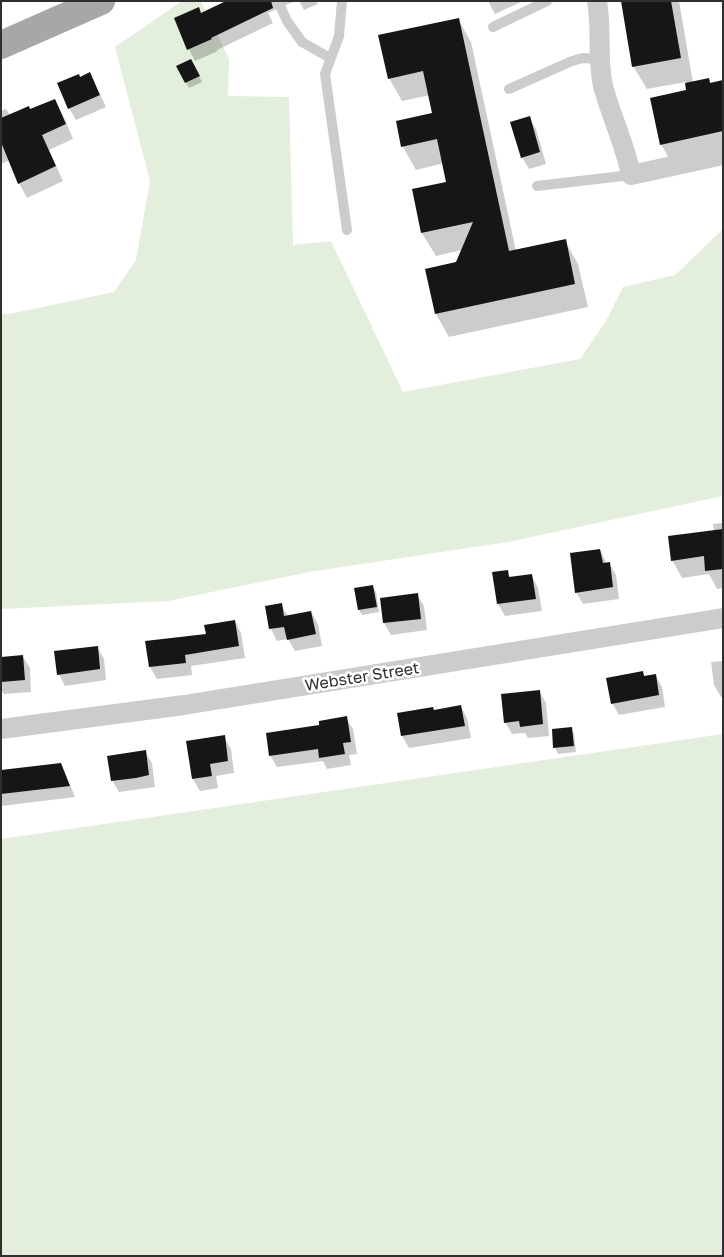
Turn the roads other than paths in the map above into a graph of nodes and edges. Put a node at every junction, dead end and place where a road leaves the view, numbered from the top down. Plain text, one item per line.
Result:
1 (101, 1) edge
2 (278, 1) edge
3 (342, 1) edge
4 (547, 1) edge
5 (596, 1) edge
6 (493, 27) dead end
7 (1, 45) edge
8 (330, 58) junction
9 (600, 59) junction
10 (509, 89) dead end
11 (723, 155) edge
12 (631, 175) junction
13 (538, 186) dead end
14 (347, 230) dead end
15 (723, 618) edge
16 (1, 729) edge

1 - 7 main road
2 - 8 lane
3 - 8 lane
4 - 6 lane
5 - 9 street
8 - 14 lane
9 - 10 lane
9 - 12 street
11 - 12 street
12 - 13 lane
15 - 16 street, Webster Street

